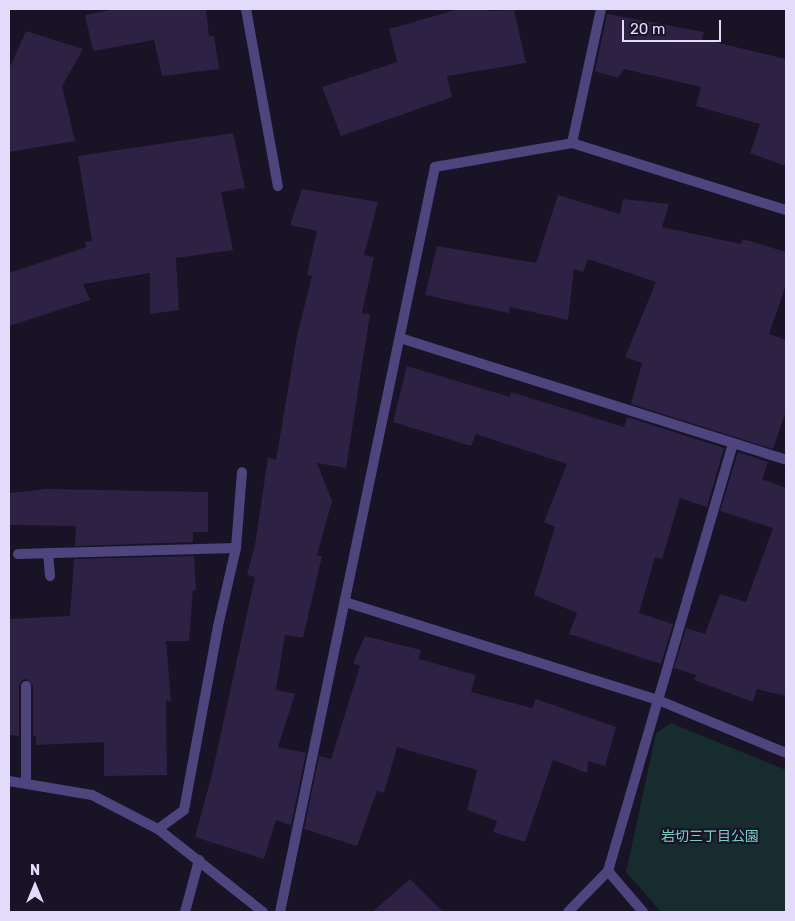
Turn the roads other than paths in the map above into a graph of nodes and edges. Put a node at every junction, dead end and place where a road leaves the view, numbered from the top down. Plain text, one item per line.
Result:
1 (246, 9) edge
2 (601, 9) edge
3 (572, 144) junction
4 (278, 186) dead end
5 (786, 210) edge
6 (400, 338) junction
7 (733, 442) junction
8 (786, 460) edge
9 (242, 472) dead end
10 (236, 548) junction
11 (48, 553) junction
12 (18, 554) dead end
13 (50, 576) dead end
14 (344, 602) junction
15 (26, 686) dead end
16 (658, 700) junction
17 (786, 753) edge
18 (9, 781) edge
19 (26, 783) junction
20 (158, 829) junction
21 (199, 860) junction
22 (608, 871) junction
23 (185, 912) edge
24 (263, 912) edge
25 (280, 912) edge
26 (568, 912) edge
27 (643, 912) edge

1 - 4 street
2 - 3 street
3 - 5 street
3 - 6 street
6 - 7 street
6 - 14 street
7 - 8 street
7 - 16 street
9 - 10 street
10 - 11 street
10 - 20 street
11 - 12 street
11 - 13 street
14 - 16 street
14 - 25 street
15 - 19 street
16 - 17 street
16 - 22 street
18 - 19 street
19 - 20 street
20 - 21 street
21 - 23 street
21 - 24 street
22 - 26 street
22 - 27 street

